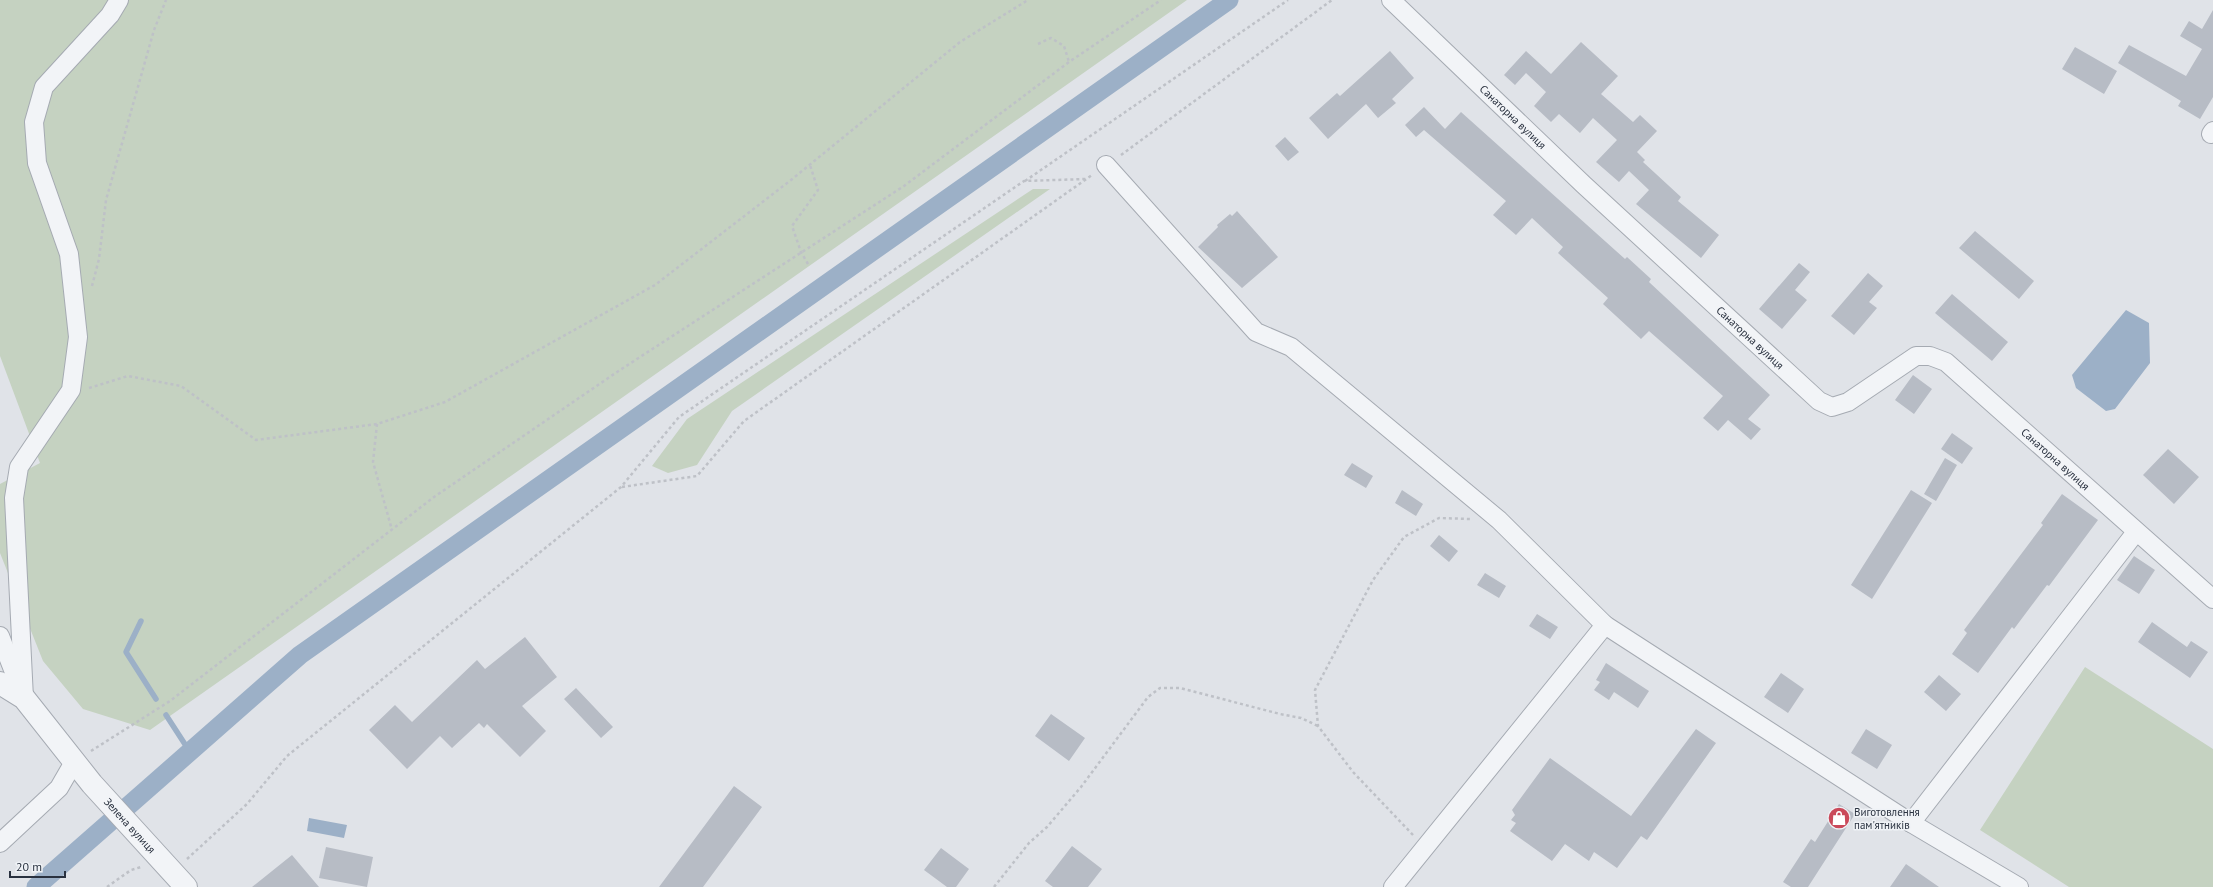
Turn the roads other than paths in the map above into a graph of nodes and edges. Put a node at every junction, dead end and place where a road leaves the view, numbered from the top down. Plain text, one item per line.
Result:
1 (119, 0) edge
2 (1391, 0) edge
3 (1106, 165) road end
4 (2136, 532) junction
5 (2213, 599) edge
6 (1605, 624) junction
7 (0, 636) edge
8 (0, 683) edge
9 (24, 698) junction
10 (74, 762) junction
11 (1911, 823) junction
12 (0, 843) edge
13 (174, 873) edge
14 (2012, 885) edge
15 (1393, 887) edge

1 - 9 street
2 - 4 street, Санаторна вулиця
3 - 6 street
4 - 5 street, Санаторна вулиця
4 - 11 street
6 - 11 street
6 - 15 street
7 - 9 street
8 - 9 street, Зелена вулиця
9 - 10 street, Зелена вулиця
10 - 12 street
10 - 13 street, Зелена вулиця
11 - 14 street

